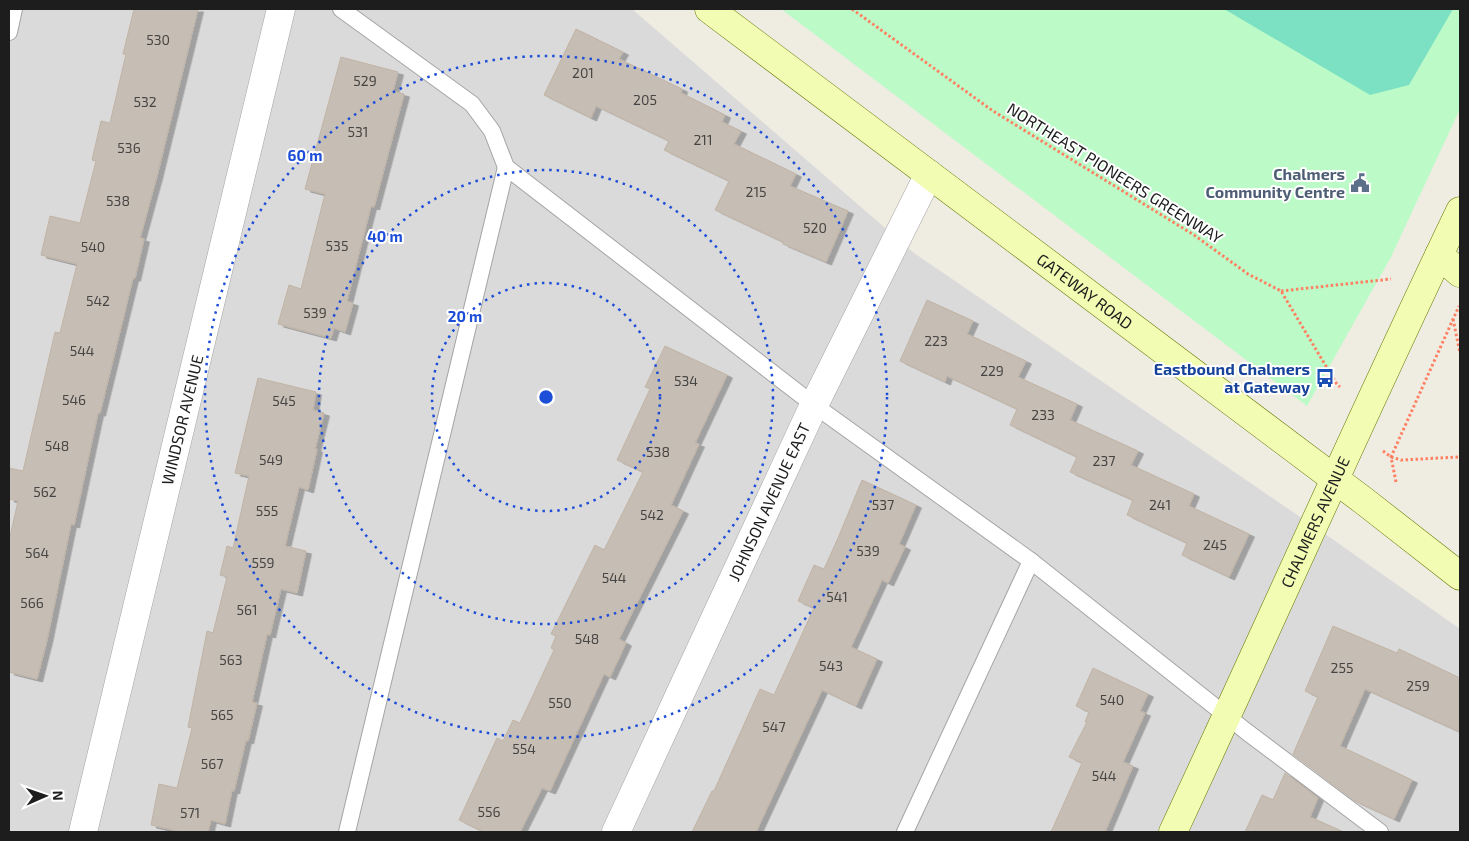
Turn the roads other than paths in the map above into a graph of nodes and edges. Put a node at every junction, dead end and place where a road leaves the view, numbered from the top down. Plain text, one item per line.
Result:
1 (14, 9) edge
2 (281, 9) edge
3 (341, 9) edge
4 (709, 9) edge
5 (9, 32) edge
6 (506, 167) junction
7 (929, 174) junction
8 (1460, 212) edge
9 (1439, 255) junction
10 (1460, 273) edge
11 (814, 405) junction
12 (1334, 479) junction
13 (1031, 561) junction
14 (1460, 576) edge
15 (1227, 716) junction
16 (83, 832) edge
17 (347, 832) edge
18 (616, 832) edge
19 (904, 832) edge
20 (1173, 832) edge
21 (1380, 832) edge

1 - 5 lane
2 - 16 street, WINDSOR AVENUE
3 - 6 lane
4 - 7 street, GATEWAY ROAD
6 - 11 lane
6 - 17 lane
7 - 11 street, JOHNSON AVENUE EAST
7 - 12 street, GATEWAY ROAD
8 - 9 street, CHALMERS AVENUE
9 - 10 street
9 - 12 street, CHALMERS AVENUE
11 - 13 lane
11 - 18 street, JOHNSON AVENUE EAST
12 - 14 street, GATEWAY ROAD
12 - 15 street, CHALMERS AVENUE
13 - 15 lane
13 - 19 lane
15 - 20 street, CHALMERS AVENUE
15 - 21 lane

